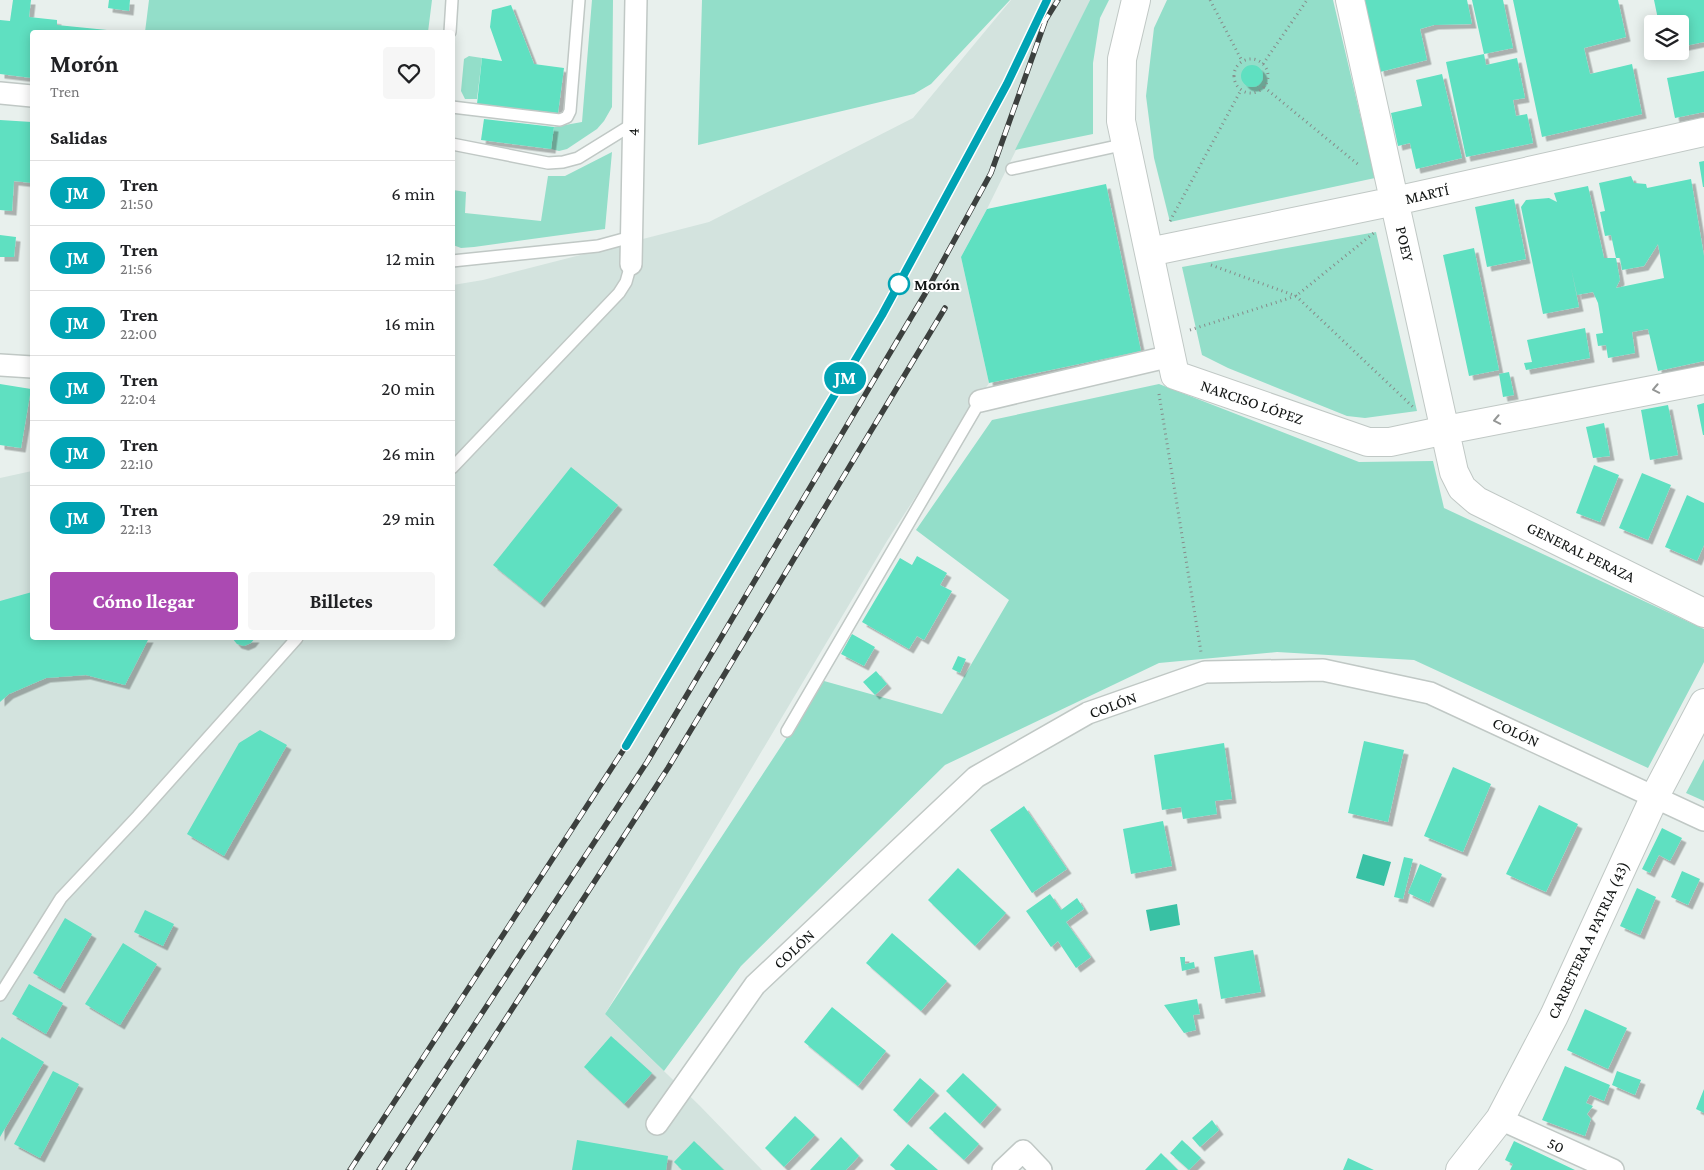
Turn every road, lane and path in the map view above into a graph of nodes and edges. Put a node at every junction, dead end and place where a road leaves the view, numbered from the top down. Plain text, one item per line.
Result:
1 (452, 0) edge
2 (579, 0) edge
3 (636, 0) edge
4 (1136, 0) edge
5 (1210, 0) edge
6 (1307, 0) edge
7 (1350, 0) edge
8 (450, 30) edge
9 (1242, 61) junction
10 (1263, 64) junction
11 (1264, 87) junction
12 (1241, 90) junction
13 (0, 93) edge
14 (30, 96) edge
15 (455, 107) edge
16 (633, 124) junction
17 (1704, 132) edge
18 (1126, 144) junction
19 (455, 145) edge
20 (1360, 166) dead end
21 (1012, 168) dead end
22 (1395, 201) junction
23 (631, 237) junction
24 (1197, 243) junction
25 (1150, 252) junction
26 (455, 261) edge
27 (631, 264) joint
28 (1296, 296) junction
29 (1163, 351) junction
30 (0, 365) edge
31 (30, 367) edge
32 (1704, 380) edge
33 (980, 400) joint
34 (1446, 430) junction
35 (455, 465) edge
36 (1462, 488) joint
37 (1704, 613) edge
38 (295, 640) edge
39 (1205, 672) junction
40 (1704, 703) edge
41 (786, 731) dead end
42 (1654, 796) junction
43 (1704, 820) edge
44 (0, 995) edge
45 (1500, 1119) junction
46 (657, 1124) dead end
47 (1003, 1170) edge
48 (1040, 1170) edge
49 (1460, 1170) edge
50 (1613, 1170) edge

1 - 8 lane
2 - 15 lane
3 - 16 street, 4
4 - 18 street, NARCISO LÓPEZ
5 - 9 path
6 - 10 path
7 - 22 street, POEY
9 - 10 path
9 - 12 path
10 - 11 path
11 - 12 path
11 - 20 path
12 - 25 path
13 - 14 street
16 - 19 lane
16 - 23 street, 4
17 - 22 street, MARTÍ
18 - 21 lane
18 - 25 street, NARCISO LÓPEZ
22 - 24 street, MARTÍ
22 - 28 path
22 - 34 street, POEY
23 - 26 lane
23 - 27 street, 4
24 - 25 street, MARTÍ
24 - 28 path
25 - 29 street, NARCISO LÓPEZ
27 - 35 lane
28 - 29 path
28 - 34 path
29 - 33 street
29 - 34 street, NARCISO LÓPEZ
29 - 39 path
30 - 31 street
32 -> 34 street, NARCISO LÓPEZ
33 - 41 lane
34 - 36 street, POEY
36 - 37 street, GENERAL PERAZA
38 - 44 lane
39 - 42 street, COLÓN
39 - 46 street, COLÓN
40 - 42 street, CARRETERA A PATRIA (43)
42 - 43 street, COLÓN
42 - 45 street, CARRETERA A PATRIA (43)
45 - 49 street, CARRETERA A PATRIA (43)
45 - 50 street, 50
47 - 48 street

